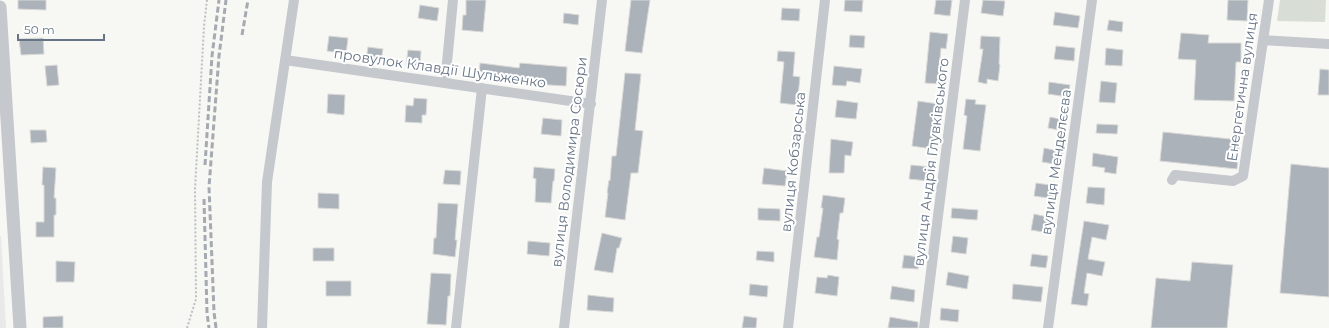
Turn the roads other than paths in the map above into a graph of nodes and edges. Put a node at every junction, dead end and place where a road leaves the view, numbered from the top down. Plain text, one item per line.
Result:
1 (294, 0) edge
2 (453, 0) edge
3 (602, 0) edge
4 (825, 0) edge
5 (965, 0) edge
6 (1092, 0) edge
7 (1269, 0) edge
8 (0, 7) edge
9 (1263, 40) junction
10 (1329, 44) edge
11 (285, 60) junction
12 (445, 83) junction
13 (482, 88) junction
14 (591, 104) junction
15 (1172, 180) dead end
16 (20, 328) edge
17 (262, 328) edge
18 (456, 328) edge
19 (564, 328) edge
20 (788, 328) edge
21 (924, 328) edge
22 (1048, 328) edge

1 - 11 street
2 - 12 street
3 - 14 street, вулиця Володимира Сосюри
4 - 20 street, вулиця Кобзарська
5 - 21 street, вулиця Андрія Глувківського
6 - 22 street, вулиця Менделєєва
7 - 9 street, Енергетична вулиця
8 - 16 street
9 - 10 street
9 - 15 street, Енергетична вулиця
11 - 12 street, провулок Клавдії Шульженко
11 - 17 street
12 - 13 street, провулок Клавдії Шульженко
13 - 14 street, провулок Клавдії Шульженко
13 - 18 street
14 - 19 street, вулиця Володимира Сосюри

